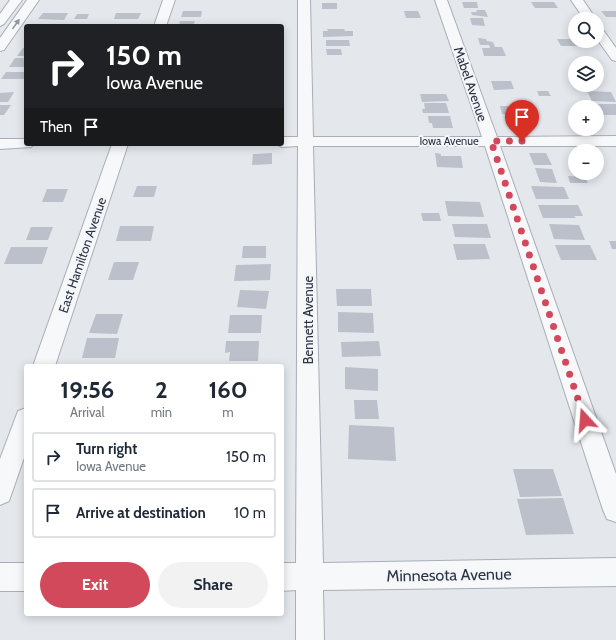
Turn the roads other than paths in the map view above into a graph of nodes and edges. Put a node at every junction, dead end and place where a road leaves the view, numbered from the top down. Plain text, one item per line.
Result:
1 (16, 0) edge
2 (33, 0) edge
3 (169, 0) edge
4 (304, 0) edge
5 (441, 0) edge
6 (576, 0) edge
7 (585, 12) edge
8 (0, 22) edge
9 (161, 24) edge
10 (604, 40) edge
11 (0, 48) edge
12 (616, 57) edge
13 (491, 141) junction
14 (616, 141) edge
15 (284, 142) edge
16 (306, 142) junction
17 (0, 144) edge
18 (24, 144) edge
19 (119, 146) edge
20 (45, 364) edge
21 (24, 424) edge
22 (0, 493) edge
23 (616, 510) edge
24 (616, 572) edge
25 (0, 577) edge
26 (24, 577) edge
27 (284, 577) edge
28 (309, 577) junction
29 (310, 640) edge

1 - 8 street
11 -> 2 street
3 - 9 street
4 - 16 street, Bennett Avenue
5 - 13 street, Mabel Avenue
6 - 7 street
10 - 12 street
13 - 14 street, Iowa Avenue
13 - 16 street, Iowa Avenue
13 - 23 street, Mabel Avenue
15 - 16 street, Iowa Avenue
16 - 28 street, Bennett Avenue
17 - 18 street
19 - 20 street, East Hamilton Avenue
21 - 22 street
24 - 28 street, Minnesota Avenue
25 - 26 street
27 - 28 street, Minnesota Avenue
28 - 29 street, Bennett Avenue

